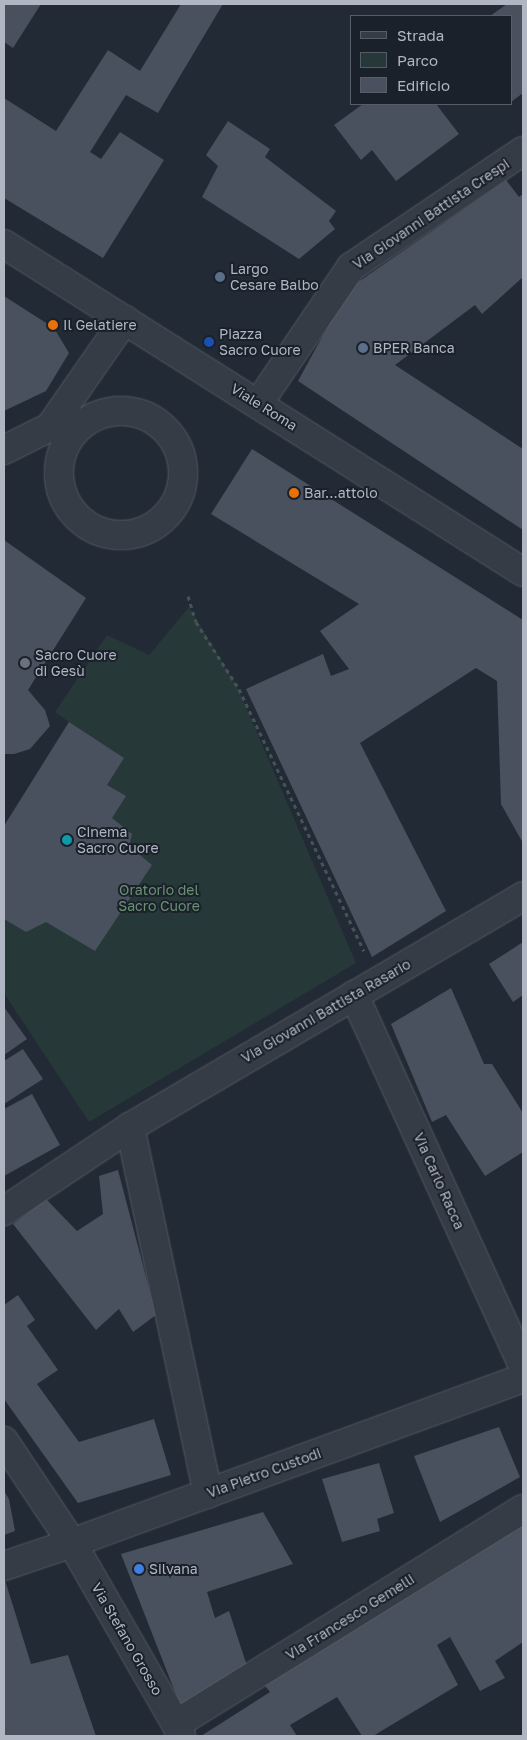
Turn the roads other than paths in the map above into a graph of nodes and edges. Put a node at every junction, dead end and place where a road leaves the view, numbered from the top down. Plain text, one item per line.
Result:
1 (523, 151) edge
2 (4, 244) edge
3 (125, 319) junction
4 (258, 404) junction
5 (58, 436) junction
6 (4, 450) edge
7 (523, 572) edge
8 (523, 896) edge
9 (354, 995) junction
10 (130, 1127) junction
11 (4, 1211) edge
12 (523, 1366) edge
13 (523, 1378) edge
14 (4, 1441) edge
15 (208, 1494) junction
16 (523, 1510) edge
17 (72, 1543) junction
18 (4, 1566) edge
19 (179, 1730) edge

1 - 4 street, Via Giovanni Battista Crespi
2 - 3 street, Viale Roma
3 - 4 street, Viale Roma
3 - 5 street
4 - 7 street, Viale Roma
5 - 5 street
5 - 6 street
8 - 9 street, Via Giovanni Battista Rasario
9 - 10 street, Via Giovanni Battista Rasario
9 - 12 street, Via Carlo Racca
10 - 11 street, Via Giovanni Battista Rasario
10 - 15 street
13 - 15 street, Via Pietro Custodi
14 - 17 street, Via Stefano Grosso
15 - 17 street, Via Pietro Custodi
16 - 19 street, Via Francesco Gemelli
17 - 18 street, Via Pietro Custodi
17 - 19 street, Via Stefano Grosso

